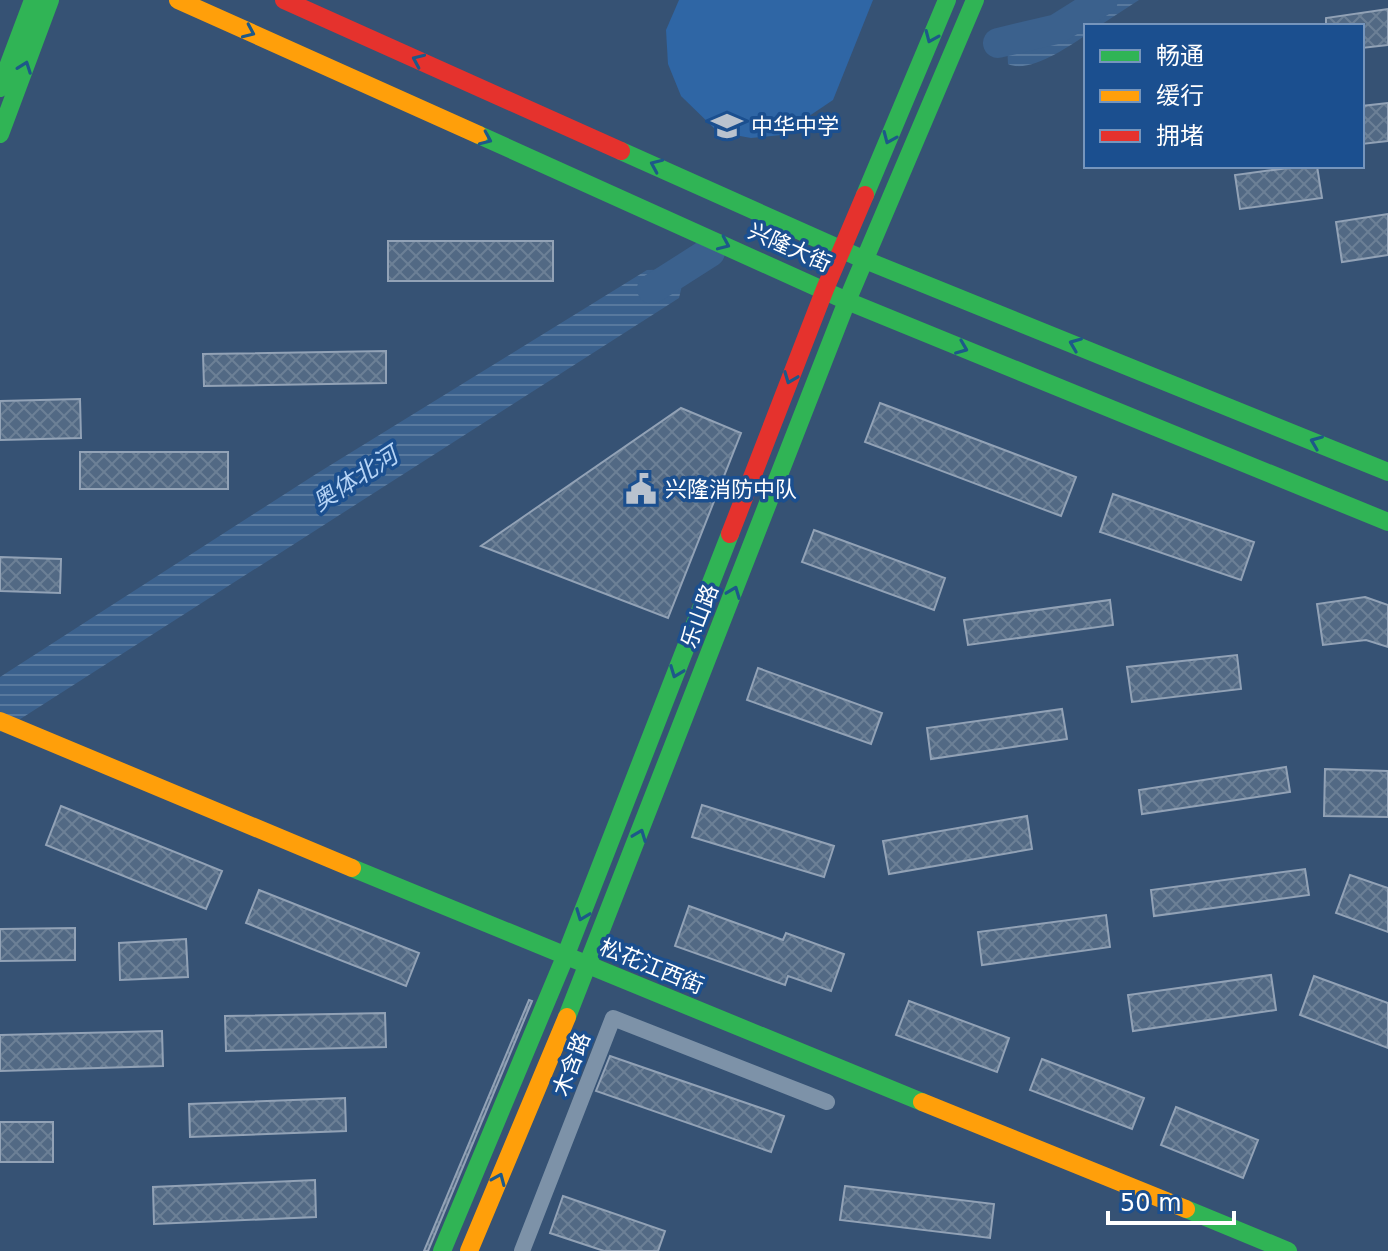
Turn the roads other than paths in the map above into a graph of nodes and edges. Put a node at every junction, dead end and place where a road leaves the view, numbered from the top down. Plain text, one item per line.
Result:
1 (33, 0) edge
2 (50, 0) edge
3 (178, 0) edge
4 (284, 0) edge
5 (947, 0) edge
6 (975, 0) edge
7 (0, 88) edge
8 (0, 134) edge
9 (844, 248) junction
10 (865, 260) junction
11 (825, 289) junction
12 (847, 301) junction
13 (1388, 472) edge
14 (1388, 522) edge
15 (0, 721) edge
16 (565, 957) junction
17 (588, 966) junction
18 (827, 1102) dead end
19 (442, 1251) edge
20 (469, 1251) edge
21 (522, 1251) edge
22 (1288, 1251) edge

1 - 7 street
8 -> 2 street
3 -> 11 street, 兴隆大街
9 -> 4 street, 兴隆大街
5 -> 9 street, 乐山路
6 - 10 street, 乐山路
9 - 10 street, 兴隆大街
9 - 11 street, 乐山路
10 - 12 street, 乐山路
13 -> 10 street, 兴隆大街
11 - 12 street, 兴隆大街
11 -> 16 street, 乐山路
12 -> 14 street, 兴隆大街
17 -> 12 street, 乐山路
15 - 16 street, 松花江西街
16 - 17 street, 松花江西街
16 - 19 street, 乐山路
20 -> 17 street, 乐山路
17 - 22 street, 松花江西街
18 - 21 street, 木含路

